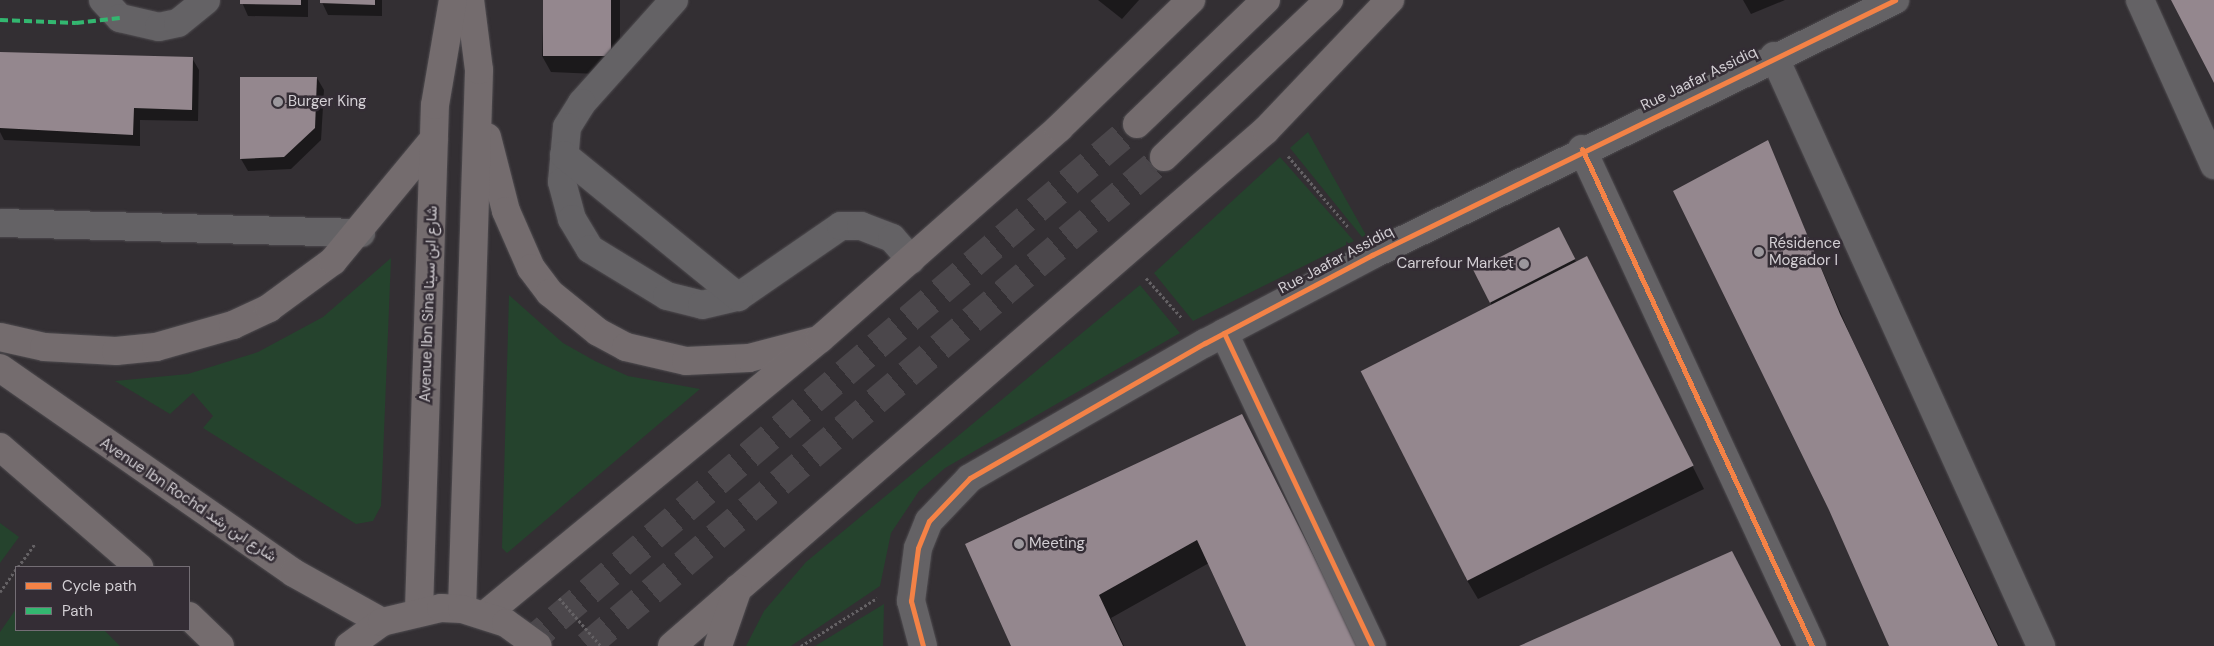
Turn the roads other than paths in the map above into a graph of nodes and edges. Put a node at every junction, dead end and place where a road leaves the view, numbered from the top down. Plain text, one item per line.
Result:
1 (103, 0) edge
2 (206, 0) edge
3 (453, 0) edge
4 (470, 0) edge
5 (674, 0) edge
6 (1192, 0) edge
7 (1266, 0) edge
8 (1329, 0) edge
9 (1390, 0) edge
10 (1895, 0) edge
11 (2140, 0) edge
12 (1774, 56) junction
13 (478, 104) junction
14 (1137, 124) tunnel mouth
15 (434, 139) junction
16 (1582, 149) junction
17 (564, 155) junction
18 (1164, 157) tunnel mouth
19 (2214, 165) edge
20 (0, 223) edge
21 (361, 233) junction
22 (911, 260) junction
23 (738, 297) junction
24 (0, 337) edge
25 (1214, 338) junction
26 (820, 339) junction
27 (0, 368) edge
28 (0, 447) edge
29 (138, 566) edge
30 (739, 586) junction
31 (419, 610) junction
32 (474, 612) junction
33 (190, 617) edge
34 (382, 622) junction
35 (220, 646) edge
36 (349, 646) edge
37 (538, 646) edge
38 (672, 646) edge
39 (718, 646) edge
40 (923, 646) edge
41 (1372, 646) edge
42 (1812, 646) edge
43 (2041, 646) edge

1 - 2 street
3 - 15 main road, Avenue Ibn Sina شارع ابن سينا
4 - 13 main road
5 - 17 street
6 - 22 main road
7 - 14 main road
8 - 18 main road
9 - 30 main road
10 - 12 street, Rue Jaafar Assidiq
11 - 19 street
12 - 16 street, Rue Jaafar Assidiq
12 - 43 street
13 - 26 main road
13 - 32 main road
15 - 21 main road
15 - 31 main road, Avenue Ibn Sina شارع ابن سينا
16 - 25 street, Rue Jaafar Assidiq
16 - 42 street
17 - 23 street
17 - 23 street
20 - 21 street
21 - 24 main road
22 - 23 street
22 - 26 main road
25 - 40 street, Rue Jaafar Assidiq
25 - 41 street
26 - 32 main road
27 - 34 main road, Avenue Ibn Rochd شارع ابن رشد
28 - 29 main road
30 - 38 main road
30 - 39 main road
31 - 32 main road
31 - 34 main road
32 - 37 main road
33 - 35 main road
34 - 36 main road

